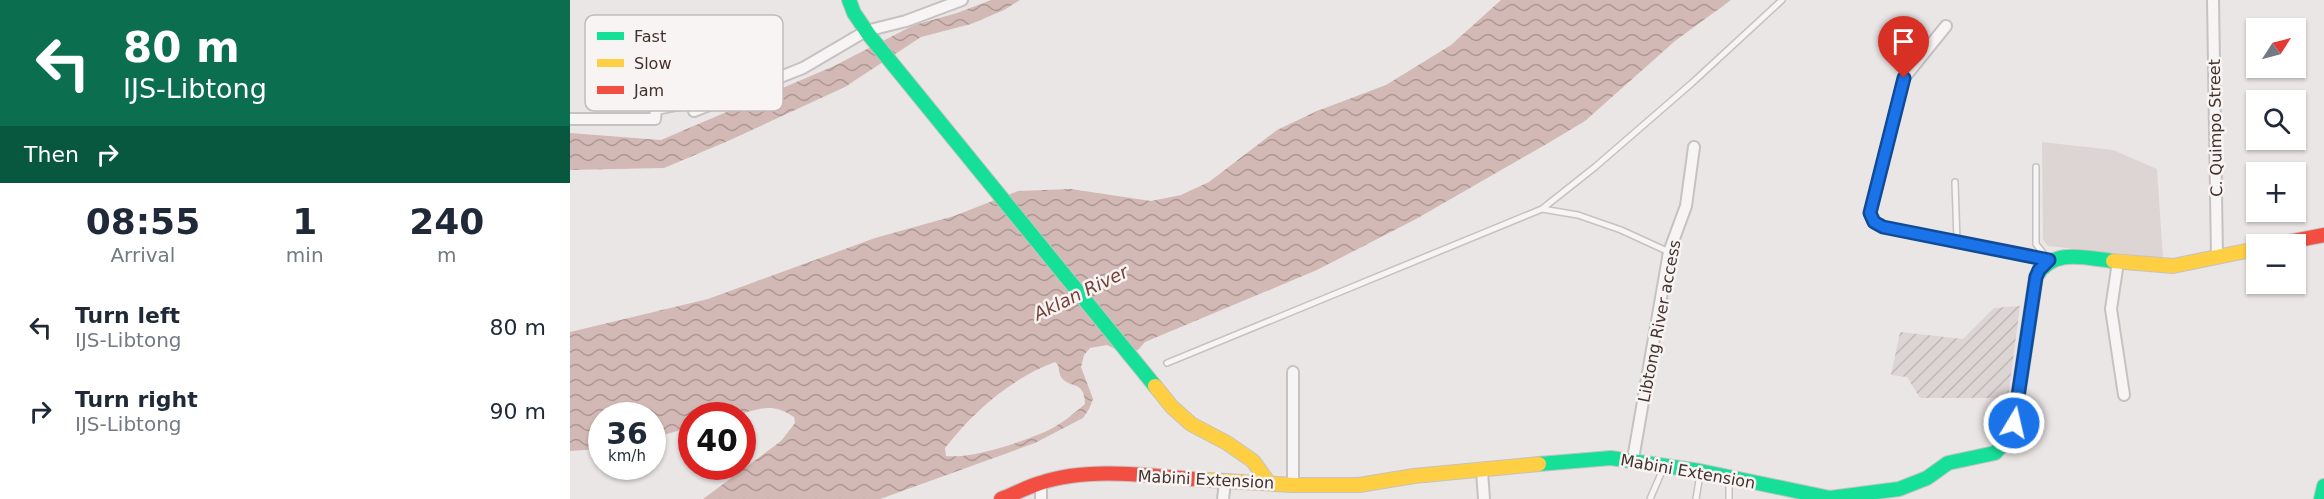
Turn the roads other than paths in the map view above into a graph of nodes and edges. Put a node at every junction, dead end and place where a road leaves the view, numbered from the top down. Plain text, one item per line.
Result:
1 (849, 0) edge
2 (962, 0) edge
3 (1782, 0) edge
4 (2213, 0) edge
5 (1946, 26) dead end
6 (868, 33) junction
7 (783, 76) edge
8 (656, 111) edge
9 (570, 119) edge
10 (1694, 147) dead end
11 (2036, 167) dead end
12 (1955, 182) dead end
13 (1542, 209) junction
14 (2324, 235) edge
15 (2306, 238) edge
16 (1957, 241) junction
17 (2246, 251) edge
18 (1669, 252) junction
19 (2217, 257) junction
20 (2049, 260) junction
21 (2118, 262) junction
22 (1167, 363) dead end
23 (1293, 372) dead end
24 (2124, 395) dead end
25 (1633, 459) junction
26 (1665, 465) junction
27 (1482, 471) junction
28 (1700, 471) junction
29 (1730, 477) junction
30 (1041, 482) junction
31 (1225, 482) junction
32 (1268, 482) junction
33 (1293, 485) junction
34 (2324, 486) edge
35 (1824, 498) edge
36 (1001, 499) edge
37 (1041, 499) edge
38 (1223, 499) edge
39 (1484, 499) edge
40 (1650, 499) edge
41 (1696, 499) edge
42 (1729, 499) edge
43 (2321, 499) edge

1 - 6 street
2 - 6 street
3 - 13 lane
4 - 19 street, C. Quimpo Street
5 - 16 street
6 - 7 street
6 - 32 street
8 - 9 street
10 - 18 street, Libtong River access
11 - 20 lane
12 - 16 lane
13 - 18 lane
13 - 22 lane
14 - 15 street
16 - 20 street
17 - 19 street
18 - 25 street, Libtong River access
19 - 21 street
20 - 21 street
20 - 35 street, Mabini Extension
21 - 24 street
23 - 33 street
25 - 26 street, Mabini Extension
25 - 27 street, Mabini Extension
26 - 28 street, Mabini Extension
26 - 40 lane
27 - 33 street, Mabini Extension
27 - 39 street
28 - 29 street, Mabini Extension
28 - 41 lane
29 - 35 street, Mabini Extension
29 - 42 lane
30 - 31 street, Mabini Extension
30 - 36 street, Mabini Extension
30 - 37 street
31 - 32 street, Mabini Extension
31 - 38 street
32 - 33 street, Mabini Extension
34 - 43 street

